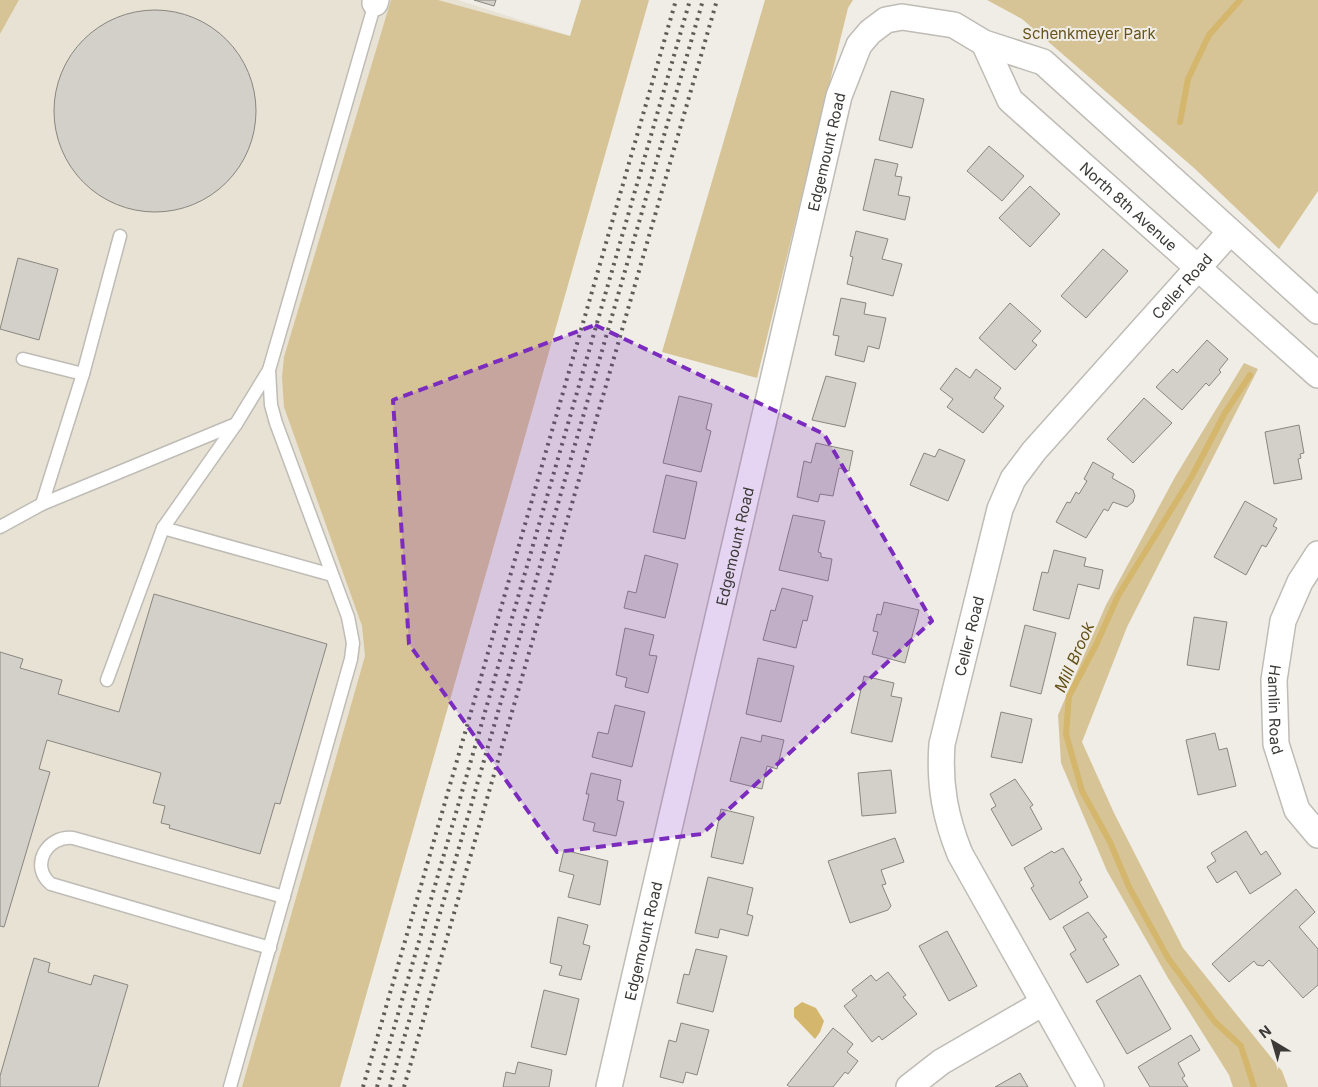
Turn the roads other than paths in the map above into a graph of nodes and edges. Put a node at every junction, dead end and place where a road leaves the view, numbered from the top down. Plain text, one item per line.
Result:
1 (375, 1) edge
2 (984, 43) junction
3 (1230, 232) junction
4 (120, 236) dead end
5 (1197, 267) junction
6 (1318, 311) edge
7 (23, 359) dead end
8 (269, 370) junction
9 (82, 374) junction
10 (1318, 375) edge
11 (236, 424) junction
12 (42, 504) junction
13 (0, 527) edge
14 (163, 528) junction
15 (1318, 554) edge
16 (332, 575) junction
17 (107, 680) dead end
18 (1318, 835) edge
19 (284, 897) junction
20 (270, 948) junction
21 (1043, 1003) junction
22 (230, 1087) edge
23 (608, 1087) edge
24 (909, 1087) edge
25 (1091, 1087) edge

1 - 8 lane
2 - 3 street
2 - 5 street, North 8th Avenue
2 - 23 street, Edgemount Road
3 - 5 street, Celler Road
3 - 6 street
4 - 9 lane
5 - 10 street, North 8th Avenue
5 - 21 street, Celler Road
7 - 9 lane
8 - 11 lane
8 - 16 lane
9 - 12 lane
11 - 12 lane
11 - 14 lane
12 - 13 lane
14 - 16 lane
14 - 17 lane
15 - 18 street, Hamlin Road
16 - 19 lane
19 - 20 lane
19 - 20 lane
20 - 22 lane
21 - 24 street
21 - 25 street, Celler Road

